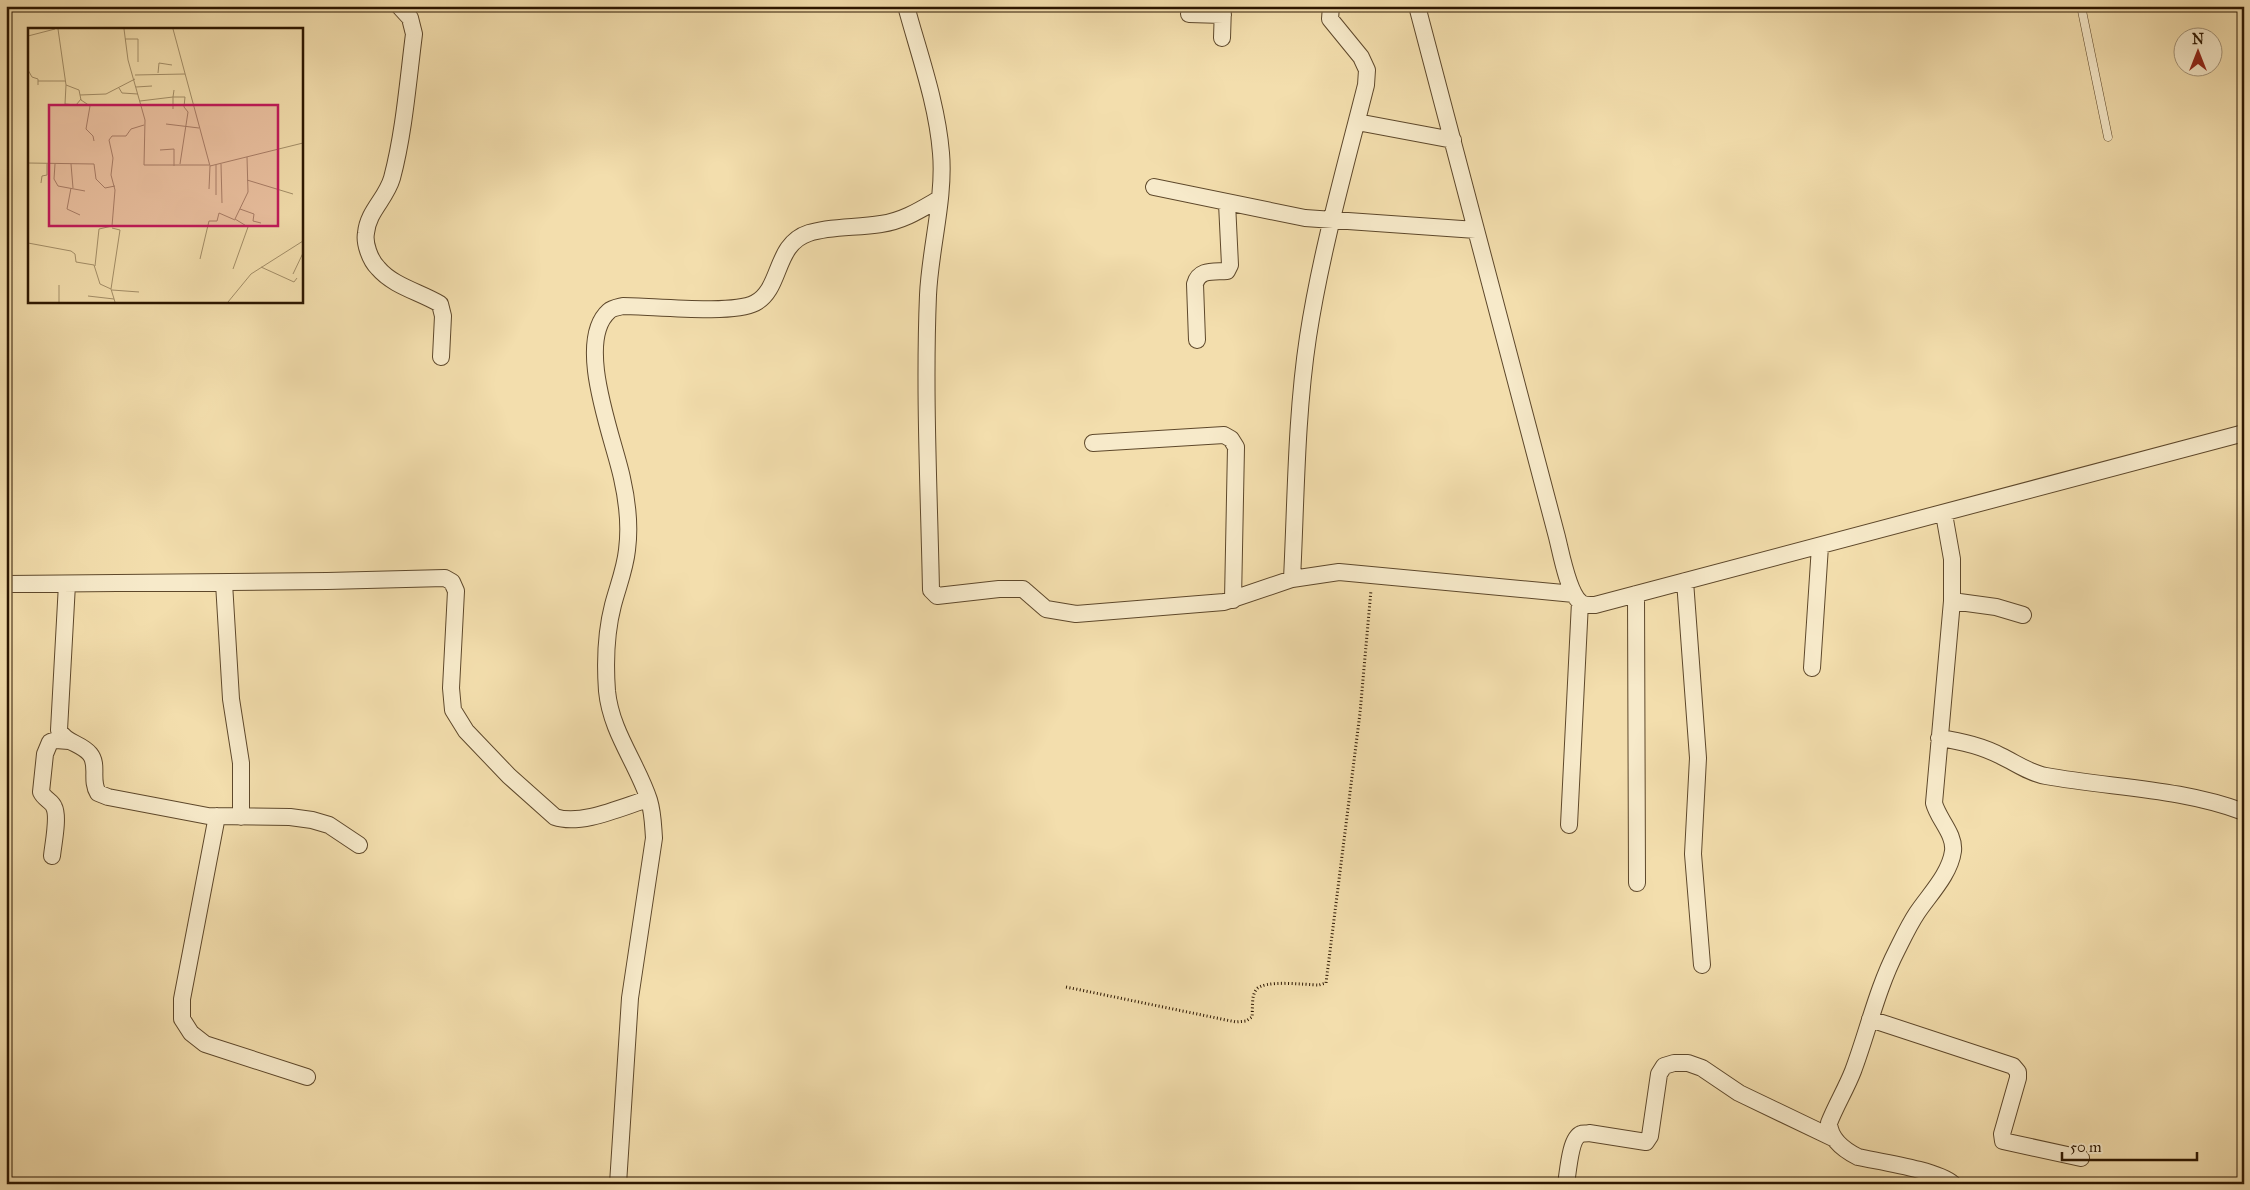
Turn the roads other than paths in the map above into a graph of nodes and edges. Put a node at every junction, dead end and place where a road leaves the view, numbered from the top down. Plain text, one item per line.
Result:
1 (399, 6) edge
2 (906, 6) edge
3 (1331, 6) edge
4 (1417, 6) edge
5 (2081, 6) edge
6 (1223, 11) edge
7 (1189, 14) dead end
8 (1222, 38) dead end
9 (1357, 122) junction
10 (2108, 137) dead end
11 (1453, 140) junction
12 (1154, 188) dead end
13 (939, 199) junction
14 (1226, 203) junction
15 (1333, 220) junction
16 (1476, 230) junction
17 (1198, 340) dead end
18 (441, 357) dead end
19 (2244, 433) edge
20 (1093, 443) dead end
21 (1944, 514) junction
22 (1820, 546) junction
23 (1292, 579) junction
24 (1686, 581) junction
25 (224, 583) junction
26 (6, 584) edge
27 (67, 584) junction
28 (1636, 594) junction
29 (1577, 598) junction
30 (1233, 600) junction
31 (1952, 601) junction
32 (2023, 615) dead end
33 (1812, 668) dead end
34 (1940, 738) junction
35 (69, 741) junction
36 (648, 799) junction
37 (2244, 812) edge
38 (216, 816) junction
39 (241, 818) junction
40 (1569, 825) dead end
41 (359, 846) dead end
42 (52, 856) dead end
43 (1637, 883) dead end
44 (1702, 965) dead end
45 (1870, 1019) junction
46 (307, 1077) dead end
47 (1835, 1139) junction
48 (2081, 1158) dead end
49 (618, 1184) edge
50 (1566, 1184) edge
51 (1954, 1184) edge

1 - 18 street
2 - 13 street
3 - 9 street
4 - 11 street
5 - 10 lane
6 - 7 street
6 - 8 street
9 - 11 street
9 - 15 street
11 - 16 street
12 - 14 street
13 - 30 street
13 - 36 street
14 - 15 street
14 - 17 street
15 - 16 street
15 - 23 street
16 - 29 street
19 - 21 street
20 - 30 street
21 - 22 street
21 - 31 street
22 - 24 street
22 - 33 street
23 - 29 street
23 - 30 street
24 - 28 street
24 - 44 street
25 - 27 street
25 - 36 street
25 - 39 street
26 - 27 street
27 - 35 street
28 - 29 street
28 - 43 street
29 - 40 street
31 - 32 street
31 - 34 street
34 - 37 street
34 - 45 street
35 - 38 street
35 - 42 street
36 - 49 street
38 - 39 street
38 - 46 street
39 - 41 street
45 - 47 street
45 - 48 street
47 - 50 street
47 - 51 street

